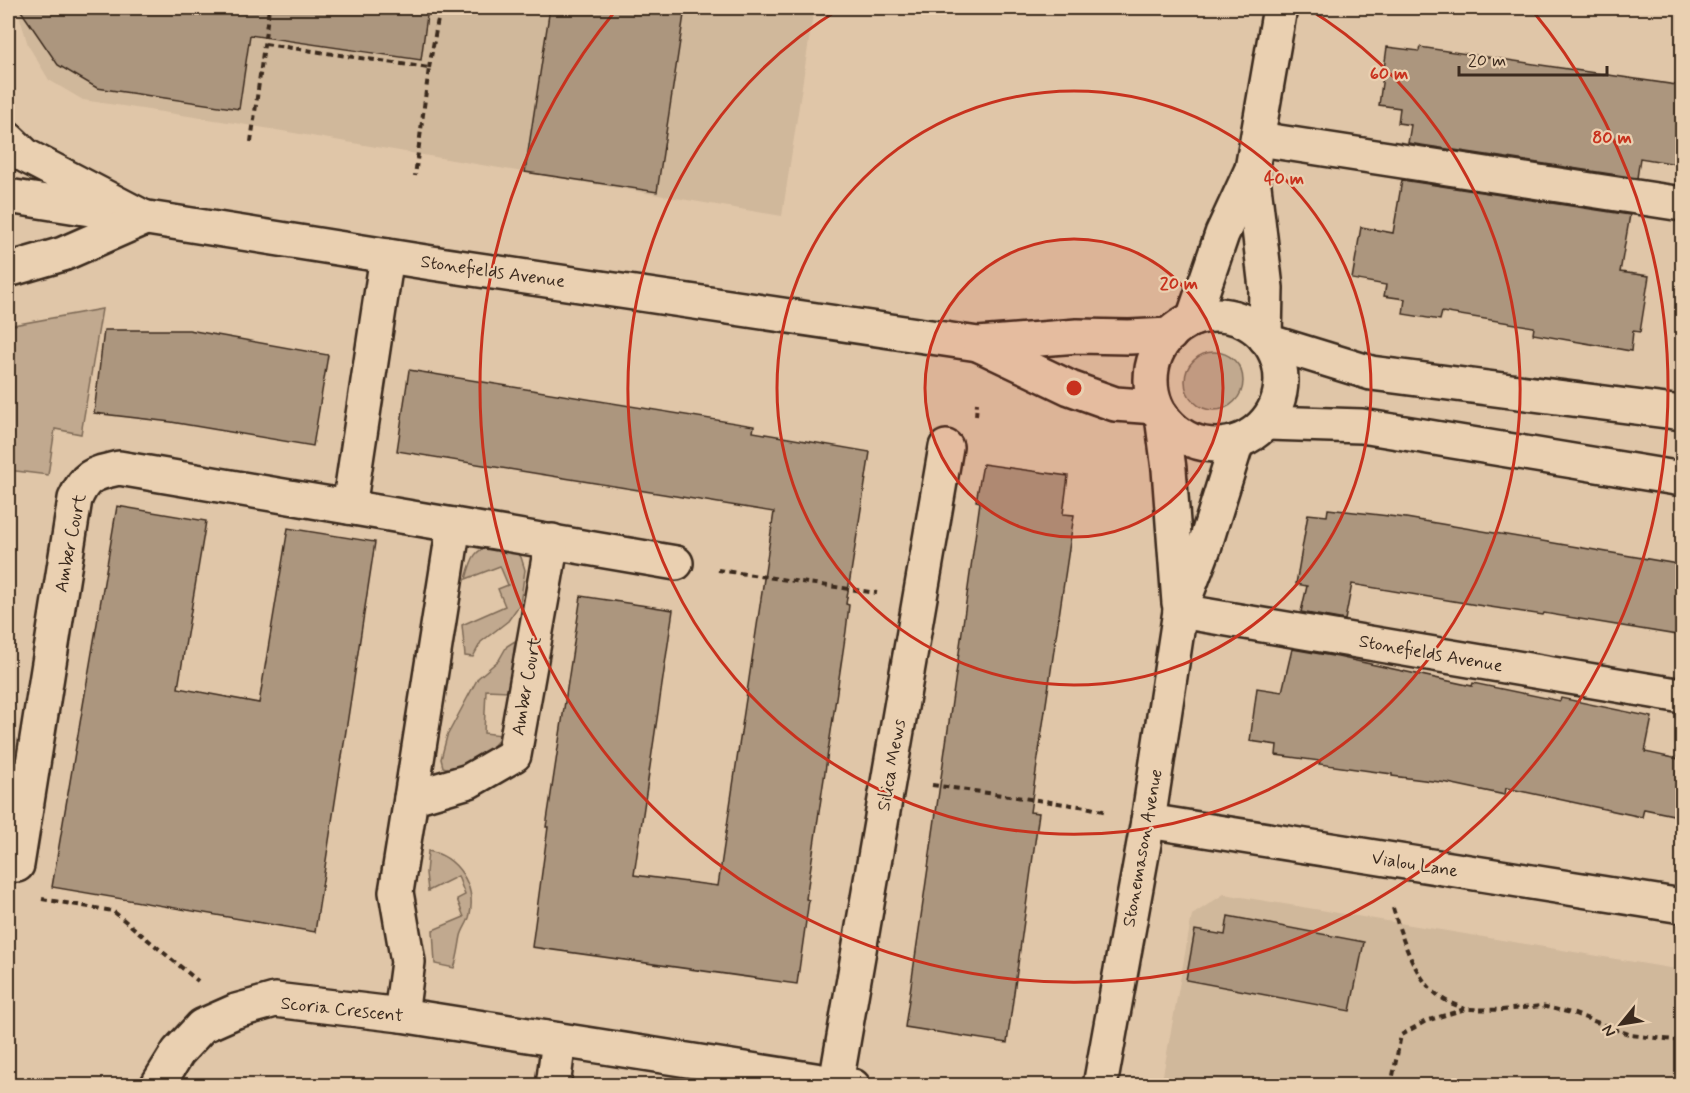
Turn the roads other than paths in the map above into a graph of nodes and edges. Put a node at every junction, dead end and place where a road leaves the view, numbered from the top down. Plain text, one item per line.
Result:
1 (1280, 8) edge
2 (8, 139) edge
3 (1256, 154) junction
4 (8, 196) edge
5 (1683, 204) edge
6 (146, 218) junction
7 (387, 256) junction
8 (8, 270) edge
9 (1182, 327) junction
10 (1267, 340) junction
11 (978, 344) junction
12 (1159, 412) junction
13 (1683, 413) edge
14 (1268, 423) junction
15 (1237, 442) junction
16 (946, 447) dead end
17 (1683, 479) edge
18 (349, 507) junction
19 (454, 525) junction
20 (552, 541) junction
21 (676, 563) dead end
22 (1180, 610) junction
23 (1683, 696) edge
24 (411, 798) junction
25 (1148, 821) junction
26 (8, 864) edge
27 (1683, 906) edge
28 (401, 1015) junction
29 (559, 1040) junction
30 (844, 1084) edge
31 (157, 1086) edge
32 (553, 1086) edge
33 (1100, 1086) edge

1 - 3 street
2 - 6 street
3 - 5 street
3 - 9 street
3 - 10 street
4 - 6 street, Stonefields Avenue
6 - 7 street, Stonefields Avenue
6 - 8 street
7 - 11 street, Stonefields Avenue
7 - 18 street
9 - 10 street
9 - 11 street, Stonefields Avenue
9 - 12 street
10 - 13 street
10 - 14 street
11 - 12 street, Stonefields Avenue
12 - 15 street
12 - 22 street, Stonemason Avenue
14 - 15 street
14 - 17 street
15 - 22 street, Stonemason Avenue
16 - 30 street, Silica Mews
18 - 19 street, Amber Court
18 - 26 street, Amber Court
19 - 20 street, Amber Court
19 - 24 street
20 - 21 street, Amber Court
20 - 24 street, Amber Court
22 - 23 street, Stonefields Avenue
22 - 25 street, Stonemason Avenue
24 - 28 street
25 - 27 street, Vialou Lane
25 - 33 street, Stonemason Avenue
28 - 29 street, Scoria Crescent
28 - 31 street, Scoria Crescent
29 - 30 street, Scoria Crescent
29 - 32 street

